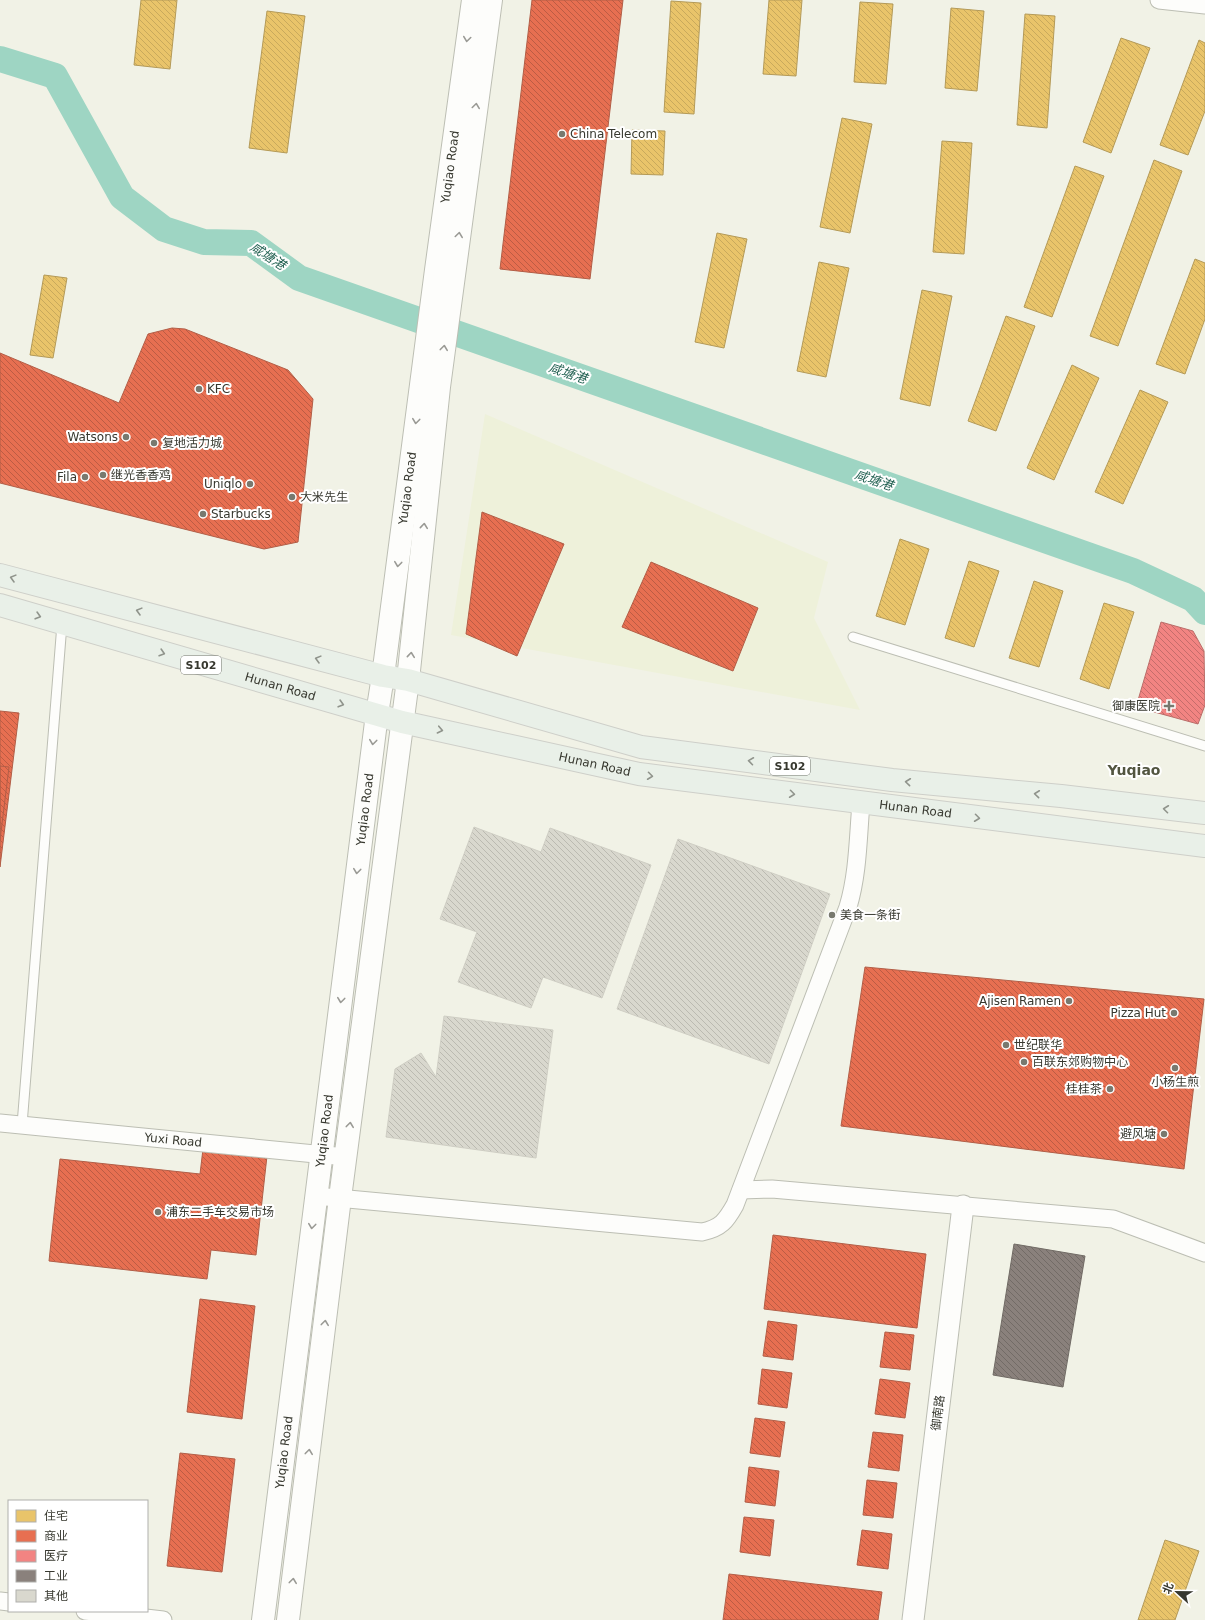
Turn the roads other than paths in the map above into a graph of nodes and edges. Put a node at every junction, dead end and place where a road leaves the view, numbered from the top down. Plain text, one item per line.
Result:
1 (473, 0) edge
2 (490, 0) edge
3 (1159, 0) edge
4 (1205, 5) edge
5 (445, 272) junction
6 (430, 385) junction
7 (0, 575) edge
8 (0, 605) edge
9 (63, 623) junction
10 (853, 638) dead end
11 (383, 676) junction
12 (408, 680) junction
13 (377, 714) junction
14 (402, 722) junction
15 (1205, 746) edge
16 (861, 803) junction
17 (1205, 813) edge
18 (1205, 846) edge
19 (0, 1123) edge
20 (22, 1125) junction
21 (321, 1154) junction
22 (346, 1157) junction
23 (741, 1190) junction
24 (316, 1196) junction
25 (340, 1198) junction
26 (963, 1206) junction
27 (1205, 1253) edge
28 (95, 1612) edge
29 (163, 1620) edge
30 (263, 1620) edge
31 (288, 1620) edge
32 (913, 1620) edge

1 -> 5 main road, Yuqiao Road
5 -> 2 main road, Yuqiao Road
3 - 4 street
5 - 6 main road, Yuqiao Road
6 -> 11 main road, Yuqiao Road
12 -> 6 main road, Yuqiao Road
11 -> 7 main road, S102
8 -> 9 main road, Hunan Road / S102
9 -> 13 main road, Hunan Road / S102
9 - 20 lane
10 - 15 lane
11 - 12 main road, S102
11 - 13 main road, Yuqiao Road
12 - 14 main road, Yuqiao Road
17 -> 12 main road, S102
13 - 14 main road, Hunan Road / S102
13 -> 21 main road, Yuqiao Road
14 -> 16 main road, Hunan Road / S102
22 -> 14 main road, Yuqiao Road
16 -> 18 main road, Hunan Road / S102
16 - 23 street
19 - 20 street, Yuxi Road
20 - 21 street, Yuxi Road
21 - 22 street, Yuxi Road
21 - 24 main road, Yuqiao Road
22 - 25 main road, Yuqiao Road
23 - 25 street
23 - 26 street
24 - 25 street
24 -> 30 main road, Yuqiao Road
31 -> 25 main road, Yuqiao Road
26 - 27 street
26 - 32 street, 御南路
28 - 29 street

